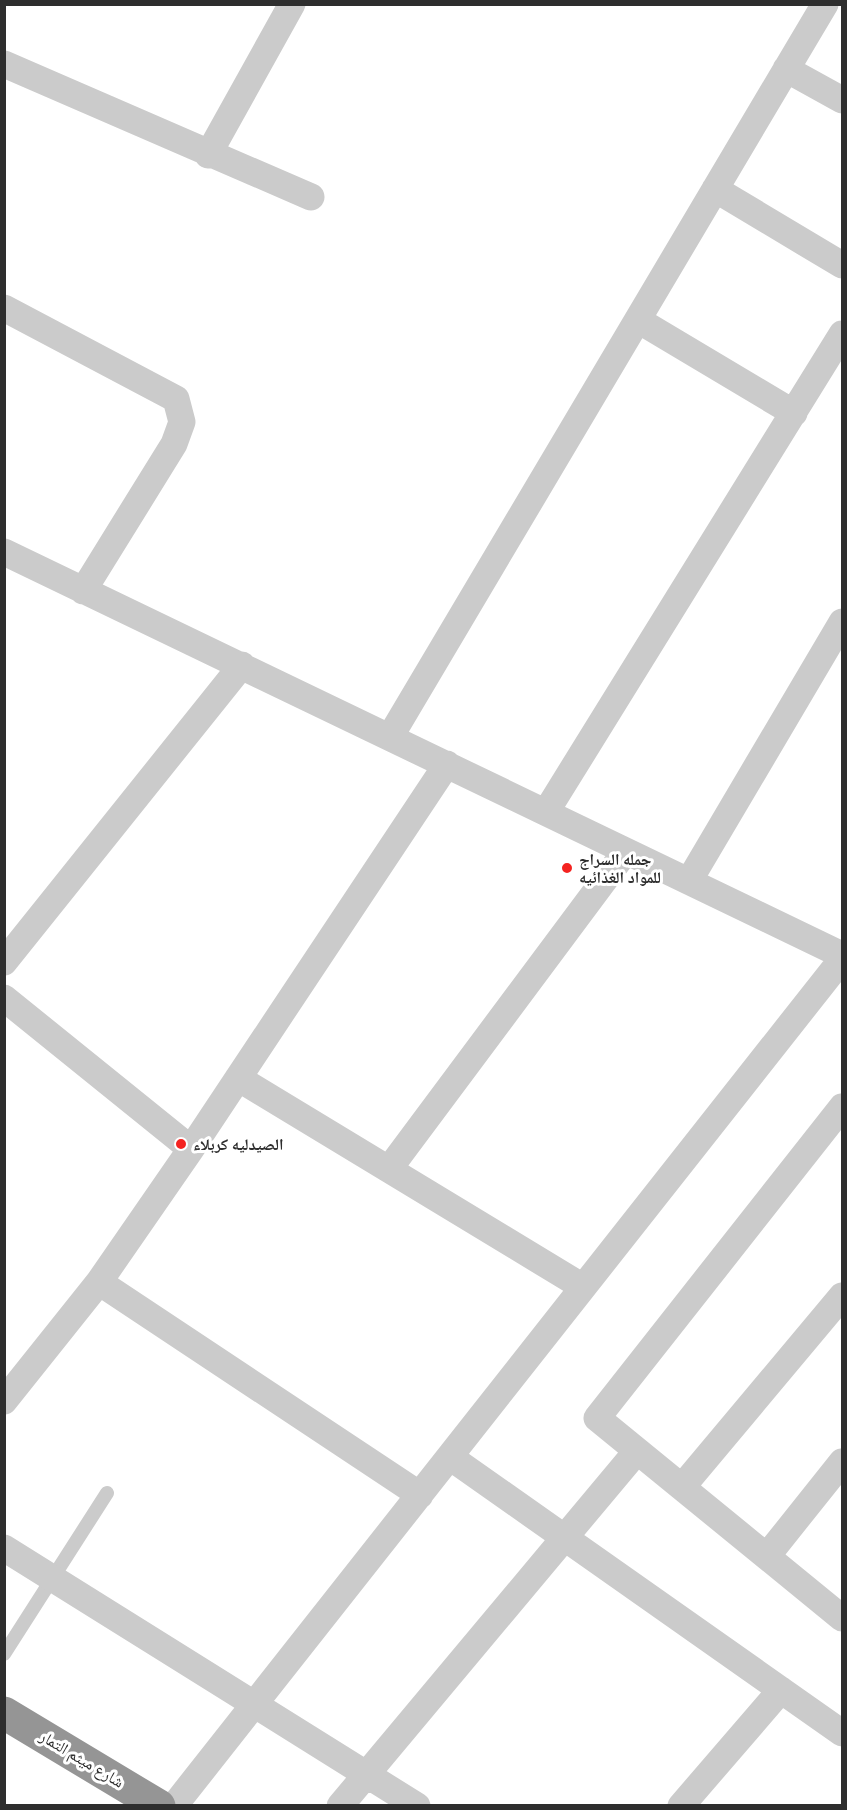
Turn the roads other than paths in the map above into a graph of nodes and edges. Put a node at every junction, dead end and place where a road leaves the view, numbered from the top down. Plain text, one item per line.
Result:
1 (292, 4) edge
2 (825, 4) edge
3 (4, 64) edge
4 (786, 69) junction
5 (843, 100) edge
6 (208, 155) junction
7 (715, 189) junction
8 (311, 197) dead end
9 (843, 264) edge
10 (4, 308) edge
11 (638, 320) junction
12 (843, 334) edge
13 (794, 413) junction
14 (4, 552) edge
15 (83, 591) junction
16 (843, 622) edge
17 (242, 665) junction
18 (390, 737) junction
19 (447, 764) junction
20 (546, 812) junction
21 (626, 850) junction
22 (688, 881) junction
23 (843, 957) edge
24 (4, 962) edge
25 (4, 998) edge
26 (238, 1078) junction
27 (843, 1107) edge
28 (191, 1149) junction
29 (389, 1169) junction
30 (99, 1282) junction
31 (583, 1287) junction
32 (843, 1296) edge
33 (4, 1401) edge
34 (637, 1451) junction
35 (450, 1457) junction
36 (843, 1462) edge
37 (682, 1487) junction
38 (107, 1493) dead end
39 (420, 1495) junction
40 (564, 1537) junction
41 (4, 1548) edge
42 (767, 1556) junction
43 (52, 1578) junction
44 (842, 1616) edge
45 (4, 1654) edge
46 (781, 1690) junction
47 (255, 1703) junction
48 (4, 1713) edge
49 (843, 1733) edge
50 (366, 1775) junction
51 (159, 1806) edge
52 (174, 1806) edge
53 (340, 1806) edge
54 (417, 1806) edge
55 (681, 1806) edge

1 - 6 street
2 - 4 street
3 - 6 street
4 - 5 street
4 - 7 street
6 - 8 street
7 - 9 street
7 - 11 street
10 - 15 street
11 - 13 street
11 - 18 street
12 - 13 street
13 - 20 street
14 - 15 street
15 - 17 street
16 - 22 street
17 - 18 street
17 - 24 street
18 - 19 street
19 - 20 street
19 - 26 street
20 - 21 street
21 - 22 street
21 - 29 street
22 - 23 street
23 - 31 street
25 - 28 street
26 - 28 street
26 - 29 street
27 - 34 street
28 - 30 street
29 - 31 street
30 - 33 street
30 - 39 street
31 - 35 street
32 - 37 street
34 - 37 street
34 - 40 street
35 - 39 street
35 - 40 street
36 - 42 street
37 - 42 street
38 - 43 lane
39 - 47 street
40 - 46 street
40 - 50 street
41 - 43 street
42 - 44 street
43 - 45 lane
43 - 47 street
46 - 49 street
46 - 55 street
47 - 50 street
47 - 52 street
48 - 51 highway, شارع ميثم التمار
50 - 53 street
50 - 54 street

